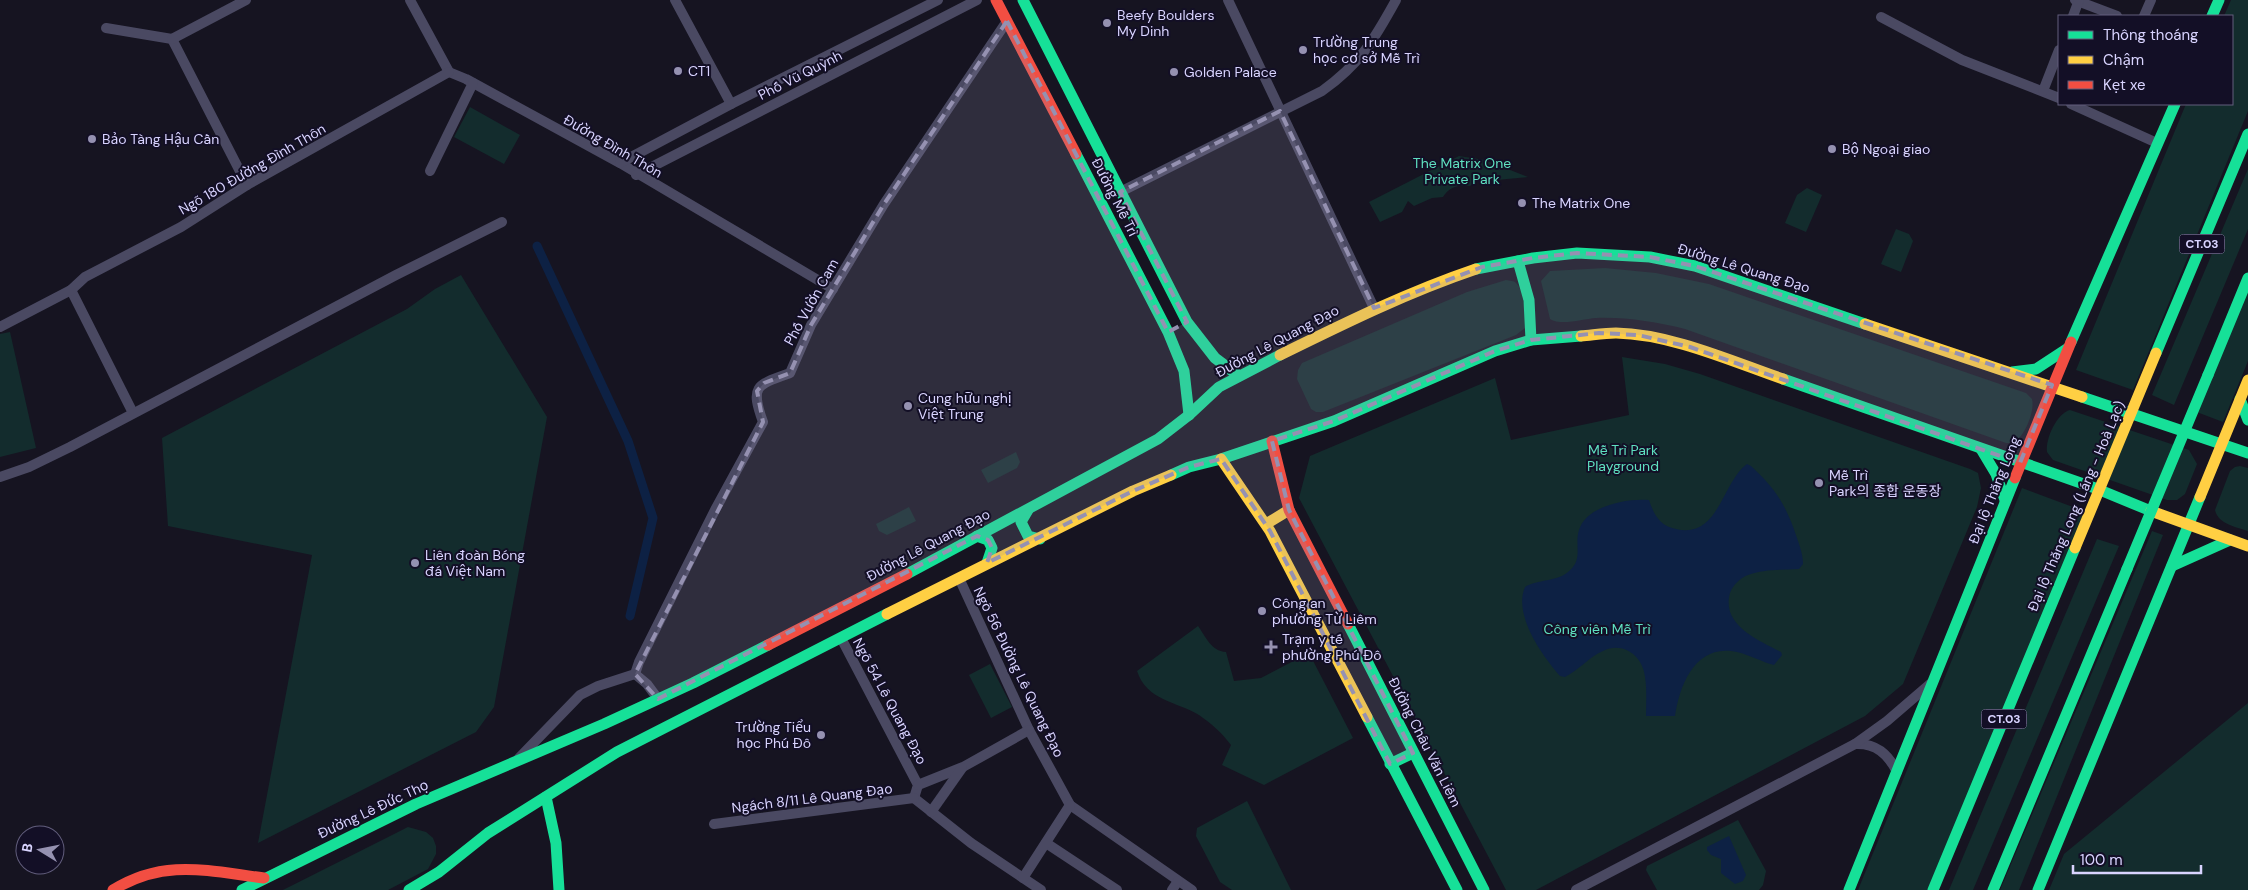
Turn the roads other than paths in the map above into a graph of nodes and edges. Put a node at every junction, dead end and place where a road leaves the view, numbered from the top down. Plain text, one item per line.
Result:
1 (246, 0) edge
2 (410, 0) edge
3 (675, 0) edge
4 (938, 0) edge
5 (977, 0) edge
6 (996, 0) edge
7 (1228, 0) edge
8 (1396, 0) edge
9 (2151, 0) edge
10 (2218, 0) edge
11 (1024, 1) edge
12 (2077, 1) edge
13 (2073, 15) edge
14 (2114, 15) edge
15 (2144, 15) edge
16 (2212, 15) edge
17 (1881, 17) dead end
18 (1007, 21) junction
19 (106, 28) dead end
20 (172, 39) junction
21 (2058, 53) edge
22 (449, 72) junction
23 (473, 83) junction
24 (2043, 91) junction
25 (2058, 98) edge
26 (731, 104) junction
27 (2073, 105) edge
28 (2175, 105) edge
29 (1280, 111) junction
30 (2248, 134) edge
31 (2158, 144) junction
32 (620, 163) junction
33 (430, 171) dead end
34 (636, 174) junction
35 (247, 185) junction
36 (1120, 192) junction
37 (502, 222) dead end
38 (1518, 262) junction
39 (2248, 278) edge
40 (833, 289) junction
41 (71, 290) junction
42 (1374, 308) junction
43 (1187, 322) junction
44 (0, 327) edge
45 (1168, 332) junction
46 (1531, 340) junction
47 (2068, 348) junction
48 (2012, 372) junction
49 (1239, 376) junction
50 (2248, 380) edge
51 (2052, 385) junction
52 (2240, 399) junction
53 (133, 413) junction
54 (1189, 415) junction
55 (2248, 420) edge
56 (1272, 441) junction
57 (2222, 445) junction
58 (1981, 449) junction
59 (2248, 453) edge
60 (1221, 459) junction
61 (2020, 463) junction
62 (0, 477) edge
63 (2006, 500) junction
64 (1028, 510) junction
65 (1289, 510) junction
66 (1266, 524) junction
67 (2190, 526) junction
68 (977, 536) junction
69 (1040, 538) junction
70 (2230, 540) junction
71 (2248, 546) edge
72 (987, 563) junction
73 (2172, 566) junction
74 (958, 578) junction
75 (841, 638) junction
76 (635, 674) junction
77 (1933, 682) junction
78 (658, 699) junction
79 (1029, 730) junction
80 (1855, 744) junction
81 (1413, 753) junction
82 (518, 760) junction
83 (1390, 764) junction
84 (963, 766) junction
85 (1897, 772) junction
86 (918, 785) junction
87 (546, 797) junction
88 (914, 798) junction
89 (1070, 805) junction
90 (930, 812) junction
91 (714, 824) dead end
92 (1046, 843) junction
93 (264, 878) junction
94 (1024, 878) junction
95 (1178, 881) junction
96 (114, 890) edge
97 (242, 890) edge
98 (409, 890) edge
99 (559, 890) edge
100 (1041, 890) edge
101 (1117, 890) edge
102 (1172, 890) edge
103 (1192, 890) edge
104 (1456, 890) edge
105 (1484, 890) edge
106 (1576, 890) edge
107 (1849, 890) edge
108 (1933, 890) edge
109 (1994, 890) edge
110 (2038, 890) edge

1 - 20 street
2 - 22 street
3 - 26 street
4 - 26 street, Phố Vũ Quỳnh
5 - 34 street, Phố Vũ Quỳnh
6 - 18 main road, Đường Mễ Trì
7 - 29 street
8 - 29 street
9 - 15 street
10 - 16 main road
11 - 18 main road
11 - 36 main road, Đường Mễ Trì
12 - 13 street
12 - 14 street
17 - 24 street
18 - 40 street, Phố Vườn Cam
18 - 45 main road, Đường Mễ Trì
19 - 20 street
20 - 35 street
21 - 24 street
22 - 23 street, Đường Đình Thôn
22 - 35 street, Ngõ 180 Đường Đình Thôn
23 - 32 street, Đường Đình Thôn
23 - 33 street
24 - 25 street
26 - 32 street, Phố Vũ Quỳnh
27 - 31 street
28 - 31 main road, Đại lộ Thăng Long
29 - 36 street
29 - 42 street
30 - 108 main road, Đại lộ Thăng Long (Láng - Hoà Lạc) / CT.03, bridge
31 - 47 main road, Đại lộ Thăng Long
32 - 34 street, Đường Đình Thôn
34 - 40 street, Đường Đình Thôn
35 - 41 street, Ngõ 180 Đường Đình Thôn
36 - 43 main road, Đường Mễ Trì
37 - 53 street
38 - 42 main road, Đường Lê Quang Đạo
38 - 46 main road
38 - 48 main road, Đường Lê Quang Đạo
39 - 109 main road, bridge
40 - 76 street, Phố Vườn Cam
41 - 44 street, Ngõ 180 Đường Đình Thôn
41 - 53 street
42 - 49 main road, Đường Lê Quang Đạo
43 - 45 main road
43 - 49 main road, Đường Mễ Trì
45 - 54 main road, Đường Mễ Trì
46 - 56 main road
46 - 58 main road
47 - 48 main road
47 - 51 main road, Đại lộ Thăng Long
48 - 51 main road, Đường Lê Quang Đạo
49 - 54 main road, Đường Lê Quang Đạo
50 - 52 main road
51 - 57 main road, Đường Lê Quang Đạo
51 - 61 main road, Đại lộ Thăng Long
52 - 55 main road
52 - 57 main road
53 - 62 street
54 - 64 main road, Đường Lê Quang Đạo
56 - 60 main road
56 - 65 main road, Đường Châu Văn Liêm
57 - 59 main road, Đường Lê Quang Đạo
57 - 67 main road
58 - 61 main road
58 - 63 main road
60 - 66 main road
60 - 69 main road
61 - 63 main road, Đại lộ Thăng Long
61 - 67 main road
63 - 77 main road, Đại lộ Thăng Long
64 - 68 main road, Đường Lê Quang Đạo
64 - 69 main road
65 - 66 main road
65 - 81 main road, Đường Châu Văn Liêm
66 - 83 main road
67 - 70 main road
67 - 73 main road
68 - 72 main road
68 - 78 main road, Đường Lê Quang Đạo
69 - 72 main road
70 - 71 main road
70 - 73 main road
72 - 74 main road
73 - 110 main road
74 - 75 main road
74 - 79 street, Ngõ 56 Đường Lê Quang Đạo
75 - 86 street, Ngõ 54 Lê Quang Đạo
75 - 87 main road
76 - 78 street
76 - 82 street
77 - 80 street
77 - 85 main road, Đại lộ Thăng Long
78 - 82 main road, Đường Lê Quang Đạo
79 - 84 street
79 - 89 street, Ngõ 56 Đường Lê Quang Đạo
80 - 85 street
80 - 106 street
81 - 83 main road
81 - 105 main road, Đường Châu Văn Liêm
82 - 93 main road, Đường Lê Đức Thọ
83 - 104 main road
84 - 86 street
84 - 90 street
85 - 107 main road, Đại lộ Thăng Long
86 - 88 street, Ngõ 54 Lê Quang Đạo
87 - 98 main road
87 - 99 main road
88 - 90 street
88 - 91 street, Ngách 8/11 Lê Quang Đạo
89 - 92 street
89 - 95 street, Ngõ 56 Đường Lê Quang Đạo
90 - 94 street
92 - 94 street
92 - 101 street
93 - 96 main road
93 - 97 main road, Đường Lê Đức Thọ
94 - 100 street
95 - 102 street
95 - 103 street, Ngõ 56 Đường Lê Quang Đạo

